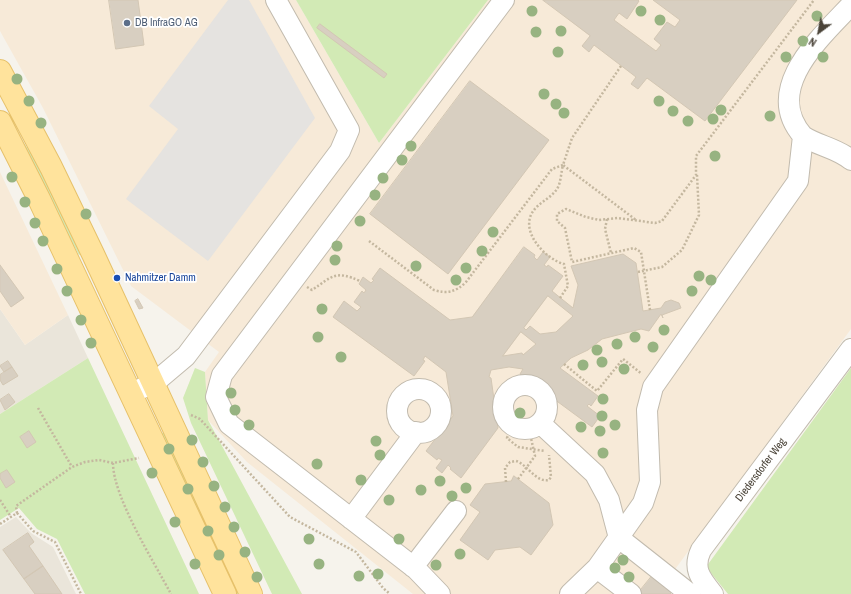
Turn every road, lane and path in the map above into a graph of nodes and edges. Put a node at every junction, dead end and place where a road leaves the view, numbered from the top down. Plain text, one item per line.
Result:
1 (276, 0) edge
2 (504, 0) edge
3 (814, 0) edge
4 (851, 5) edge
5 (621, 66) dead end
6 (0, 71) edge
7 (0, 122) edge
8 (803, 136) junction
9 (850, 159) edge
10 (563, 164) junction
11 (696, 175) junction
12 (607, 219) junction
13 (636, 220) junction
14 (369, 241) dead end
15 (611, 253) junction
16 (638, 272) dead end
17 (644, 272) junction
18 (296, 278) junction
19 (360, 281) dead end
20 (560, 298) dead end
21 (650, 310) dead end
22 (851, 349) edge
23 (627, 362) dead end
24 (564, 364) dead end
25 (154, 383) junction
26 (131, 394) junction
27 (38, 408) dead end
28 (192, 415) dead end
29 (512, 425) junction
30 (536, 430) junction
31 (416, 432) dead end
32 (534, 450) junction
33 (139, 458) dead end
34 (113, 463) junction
35 (72, 467) junction
36 (526, 468) junction
37 (518, 479) dead end
38 (506, 482) dead end
39 (0, 500) edge
40 (456, 511) dead end
41 (17, 513) junction
42 (11, 517) junction
43 (351, 519) junction
44 (0, 524) edge
45 (619, 538) junction
46 (413, 567) junction
47 (597, 568) junction
48 (81, 594) edge
49 (171, 594) edge
50 (225, 594) edge
51 (251, 594) edge
52 (390, 594) edge
53 (440, 594) edge
54 (570, 594) edge
55 (631, 594) edge
56 (690, 594) edge
57 (713, 594) edge

1 - 25 street
2 - 18 street
3 - 11 path
4 - 8 street
5 - 10 path
6 - 25 main road
7 - 26 main road
8 - 9 street
8 - 45 street
10 - 13 path
10 - 14 path
10 - 20 path
11 - 13 path
11 - 17 path
12 - 13 path
12 - 15 path
12 - 15 path
15 - 17 path
16 - 17 path
17 - 21 path
18 - 19 path
18 - 43 street
22 - 57 street, Diedersdorfer Weg
23 - 24 path
25 - 26 street
25 - 51 main road
26 - 50 main road
27 - 35 path
28 - 52 path
29 - 30 street
29 - 30 street
29 - 32 path
30 - 32 path
30 - 45 street
31 - 43 street
32 - 36 path
32 - 36 path
33 - 34 path
34 - 35 path
34 - 49 path
35 - 41 path
36 - 37 path
36 - 38 path
39 - 42 path
40 - 46 street
41 - 42 path
41 - 48 path
42 - 44 path
43 - 46 street
45 - 47 street
45 - 56 street
46 - 53 street
47 - 54 street
47 - 55 street

